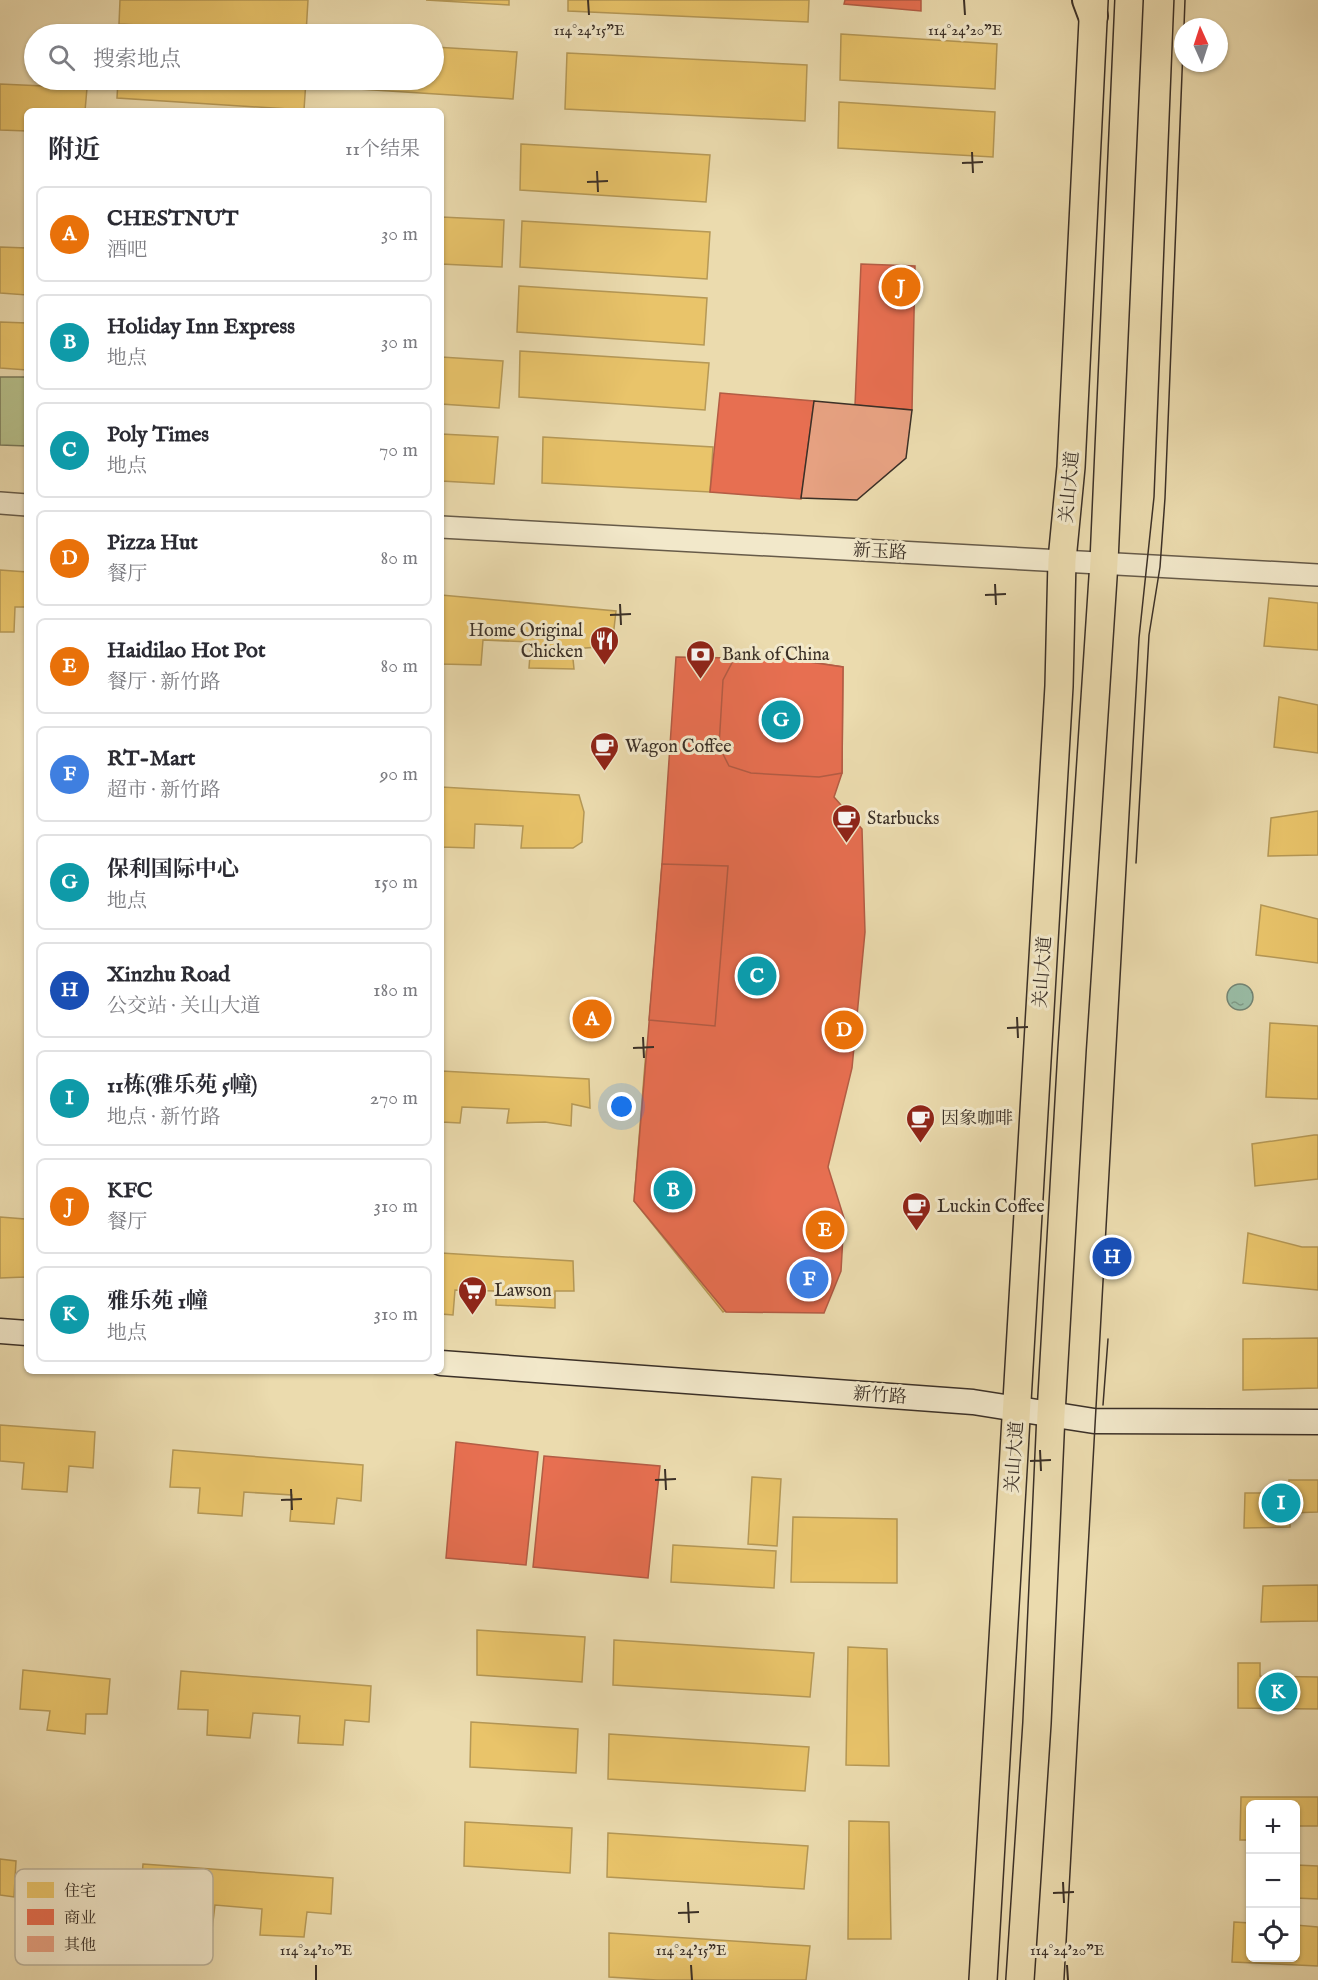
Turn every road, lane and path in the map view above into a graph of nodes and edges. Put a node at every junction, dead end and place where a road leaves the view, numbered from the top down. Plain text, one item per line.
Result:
1 (1129, 0) edge
2 (1090, 4) edge
3 (0, 503) edge
4 (24, 505) edge
5 (444, 527) edge
6 (1062, 560) junction
7 (1104, 562) junction
8 (1318, 575) edge
9 (0, 1331) edge
10 (24, 1333) edge
11 (444, 1363) edge
12 (1017, 1410) junction
13 (1051, 1414) junction
14 (1318, 1422) edge
15 (983, 1980) edge
16 (1020, 1980) edge

1 - 7 main road, 关山大道
2 - 6 main road, 关山大道
3 - 4 street
5 - 6 street, 新玉路
6 - 7 street, 新玉路
6 - 12 main road, 关山大道
7 - 8 street, 新玉路
7 - 13 main road, 关山大道
9 - 10 main road
11 - 12 main road, 新竹路
12 - 13 main road, 新竹路
12 - 15 main road, 关山大道
13 - 14 main road, 新竹路
13 - 16 main road, 关山大道

